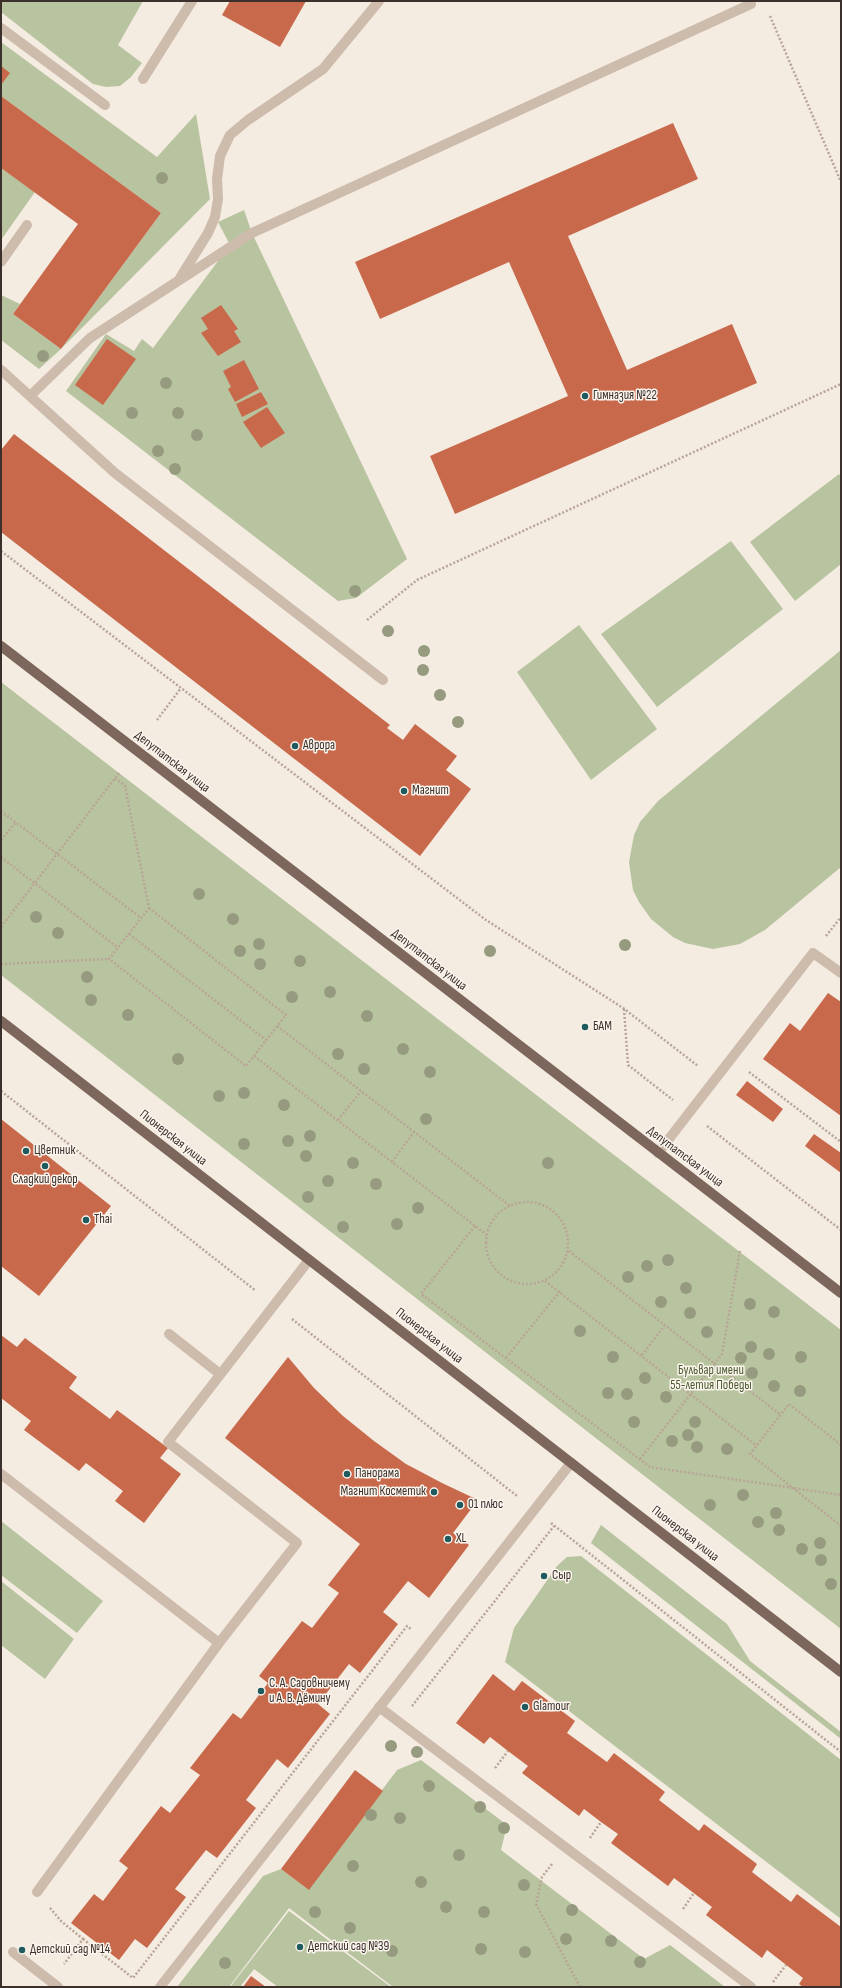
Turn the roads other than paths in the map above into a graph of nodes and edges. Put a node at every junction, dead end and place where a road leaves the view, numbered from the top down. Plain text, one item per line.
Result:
1 (192, 1) edge
2 (379, 1) edge
3 (751, 4) dead end
4 (1, 28) edge
5 (143, 80) dead end
6 (105, 105) dead end
7 (28, 225) dead end
8 (1, 262) edge
9 (178, 281) junction
10 (2, 374) edge
11 (30, 396) junction
12 (1, 646) edge
13 (383, 680) dead end
14 (841, 973) edge
15 (1, 1021) edge
16 (658, 1153) junction
17 (309, 1260) junction
18 (841, 1293) edge
19 (169, 1334) dead end
20 (220, 1374) junction
21 (572, 1463) junction
22 (1, 1474) edge
23 (219, 1643) junction
24 (841, 1672) edge
25 (378, 1707) junction
26 (37, 1892) road end
27 (13, 1952) dead end
28 (55, 1984) edge
29 (160, 1987) edge
30 (751, 1987) edge

1 - 5 lane
2 - 9 lane
3 - 9 lane
4 - 6 lane
7 - 8 lane
9 - 11 lane
10 - 11 lane
11 - 13 lane
12 - 16 main road, Депутатская улица
14 - 16 lane
15 - 17 main road, Пионерская улица
16 - 18 main road, Депутатская улица
17 - 20 lane
17 - 21 main road, Пионерская улица
19 - 20 lane
20 - 23 lane
21 - 24 main road, Пионерская улица
21 - 25 lane
22 - 23 lane
23 - 26 lane
25 - 29 lane
25 - 30 lane
27 - 28 lane

